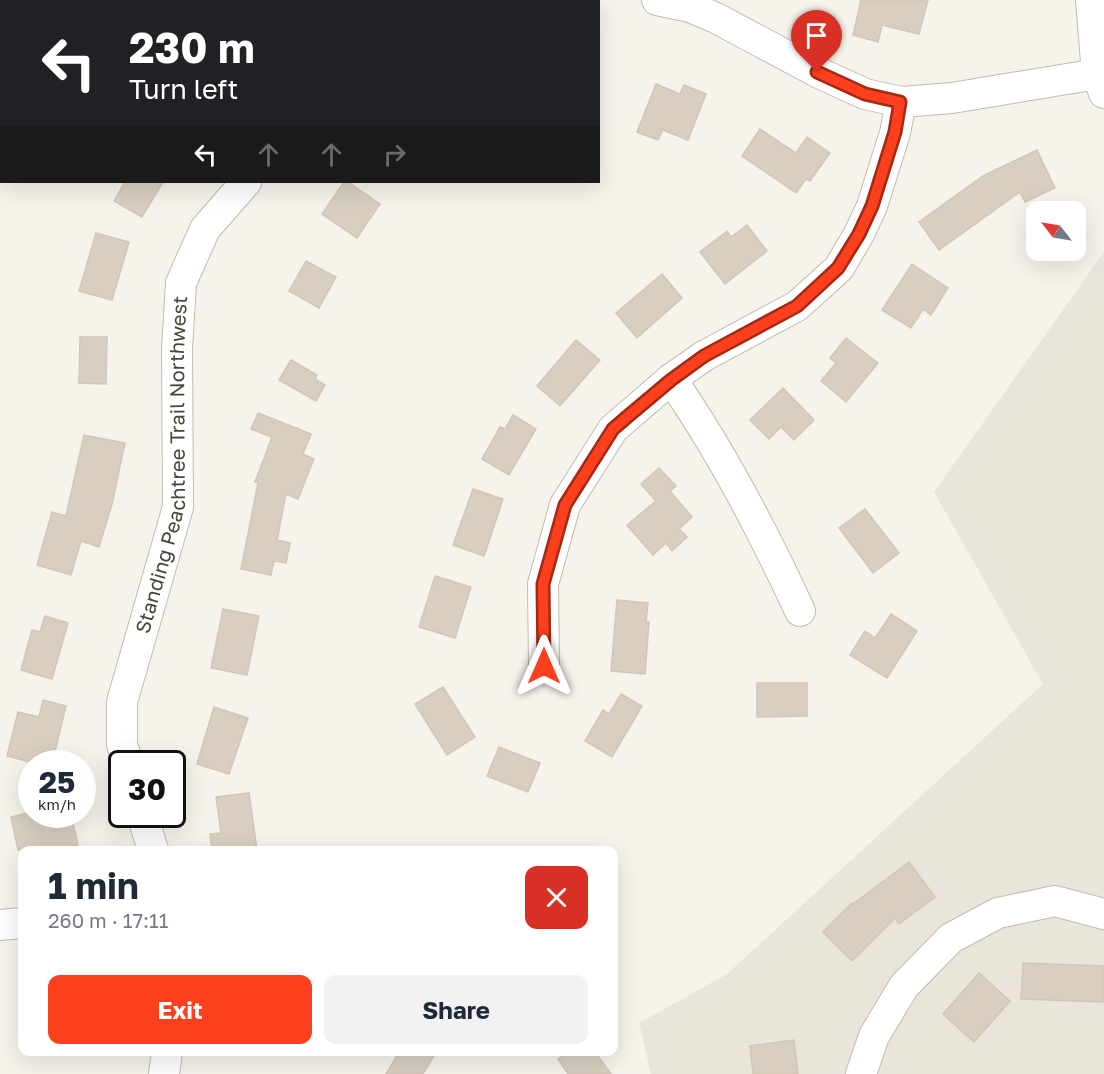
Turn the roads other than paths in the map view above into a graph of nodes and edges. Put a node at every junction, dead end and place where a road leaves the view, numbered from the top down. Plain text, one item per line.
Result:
1 (1091, 0) edge
2 (670, 1) edge
3 (1100, 84) edge
4 (900, 102) junction
5 (245, 183) edge
6 (671, 380) junction
7 (800, 611) dead end
8 (544, 666) dead end
9 (124, 750) edge
10 (146, 828) edge
11 (152, 846) edge
12 (1104, 914) edge
13 (18, 923) edge
14 (0, 925) edge
15 (166, 1056) edge
16 (164, 1074) edge
17 (861, 1074) edge

1 - 3 street
2 - 4 street
3 - 4 street
4 - 6 street
5 - 9 street, Standing Peachtree Trail Northwest
6 - 7 street
6 - 8 street
10 - 11 street
12 - 17 street
13 - 14 street
15 - 16 street

